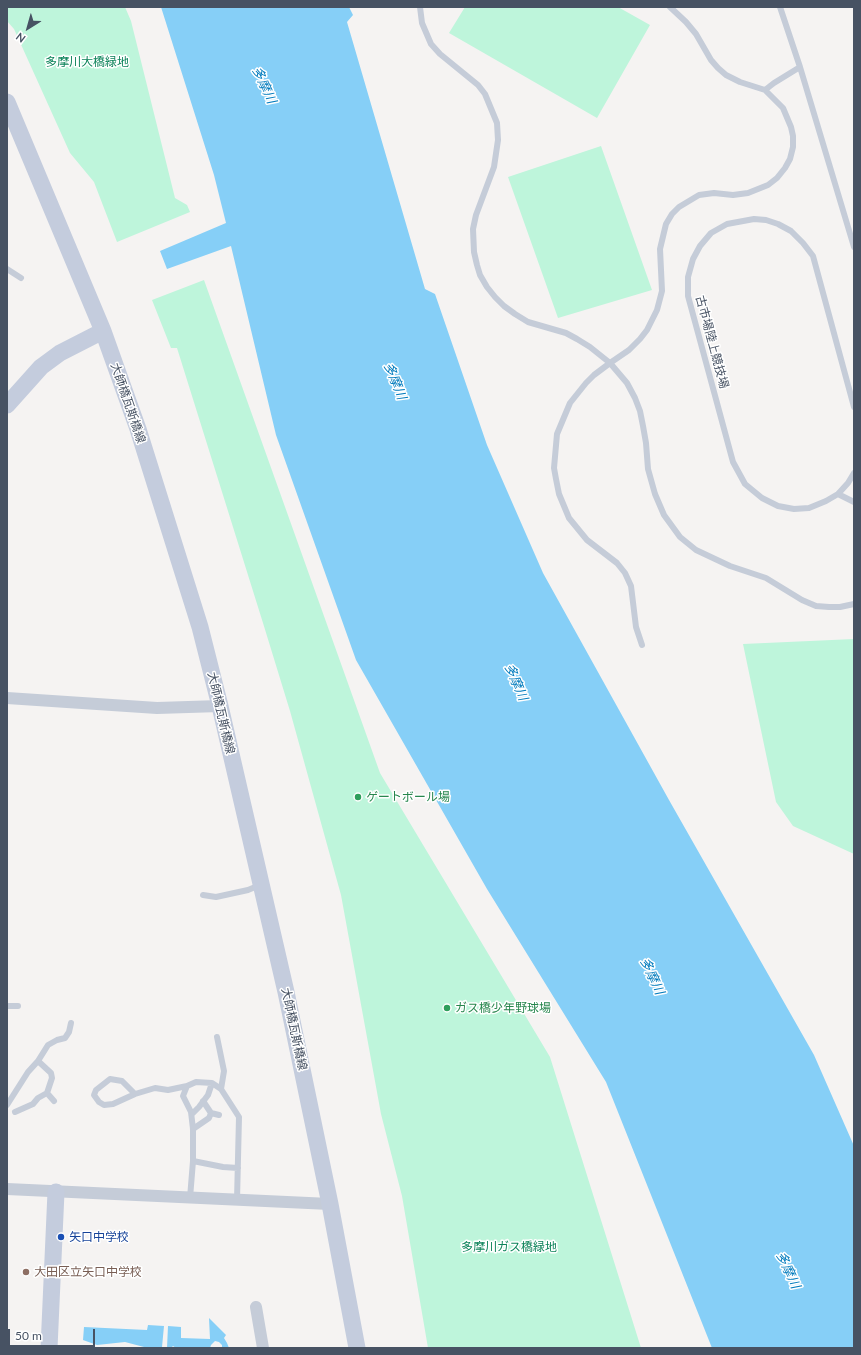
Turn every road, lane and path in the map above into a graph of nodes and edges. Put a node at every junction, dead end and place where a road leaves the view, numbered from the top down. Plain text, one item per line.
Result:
1 (420, 7) edge
2 (670, 7) edge
3 (780, 7) edge
4 (800, 67) junction
5 (766, 90) junction
6 (7, 102) edge
7 (854, 247) edge
8 (7, 270) edge
9 (21, 278) dead end
10 (103, 331) junction
11 (610, 363) junction
12 (7, 405) edge
13 (854, 407) edge
14 (854, 473) edge
15 (838, 494) junction
16 (854, 502) edge
17 (854, 604) edge
18 (642, 645) dead end
19 (7, 698) edge
20 (220, 706) junction
21 (261, 884) junction
22 (203, 895) dead end
23 (7, 1006) edge
24 (18, 1006) dead end
25 (71, 1023) dead end
26 (217, 1037) dead end
27 (38, 1061) junction
28 (212, 1083) junction
29 (187, 1086) junction
30 (221, 1089) junction
31 (47, 1093) junction
32 (135, 1094) junction
33 (54, 1101) dead end
34 (203, 1101) junction
35 (7, 1105) edge
36 (15, 1112) dead end
37 (211, 1113) junction
38 (192, 1114) junction
39 (219, 1115) dead end
40 (193, 1129) junction
41 (193, 1160) junction
42 (238, 1168) junction
43 (7, 1189) edge
44 (56, 1192) junction
45 (190, 1198) junction
46 (237, 1200) junction
47 (330, 1204) junction
48 (256, 1307) dead end
49 (49, 1348) edge
50 (263, 1348) edge
51 (356, 1348) edge

1 - 11 lane
2 - 5 lane
3 - 4 lane
4 - 5 lane
4 - 7 lane
5 - 11 lane
6 - 10 street, 大師橋瓦斯橋線
8 - 9 lane
10 - 12 street
10 - 20 street, 大師橋瓦斯橋線
11 - 17 lane
11 - 18 lane
13 - 15 lane, 古市場陸上競技場
14 - 15 lane, 古市場陸上競技場
15 - 16 lane
19 - 20 street
20 - 21 street, 大師橋瓦斯橋線
21 - 22 lane
21 - 47 street, 大師橋瓦斯橋線
23 - 24 lane
25 - 27 lane
26 - 30 lane
27 - 31 lane
27 - 35 lane
28 - 29 lane
28 - 30 lane
28 - 34 lane
29 - 32 lane
29 - 38 lane
30 - 42 lane
31 - 33 lane
31 - 36 lane
32 - 32 lane
34 - 37 lane
34 - 38 lane
37 - 39 lane
37 - 40 lane
38 - 40 lane
40 - 41 lane
41 - 42 lane
41 - 45 lane
42 - 46 lane
43 - 44 street
44 - 45 street
44 - 49 street
45 - 46 street
46 - 47 street
47 - 51 street, 大師橋瓦斯橋線
48 - 50 street

